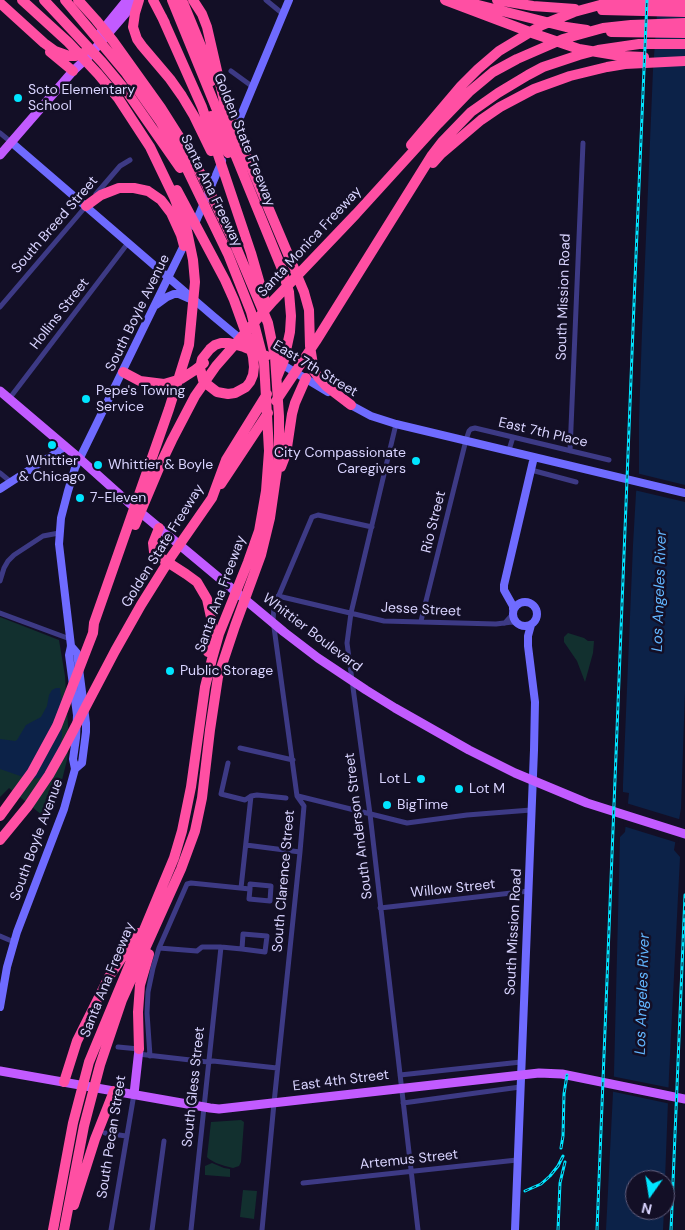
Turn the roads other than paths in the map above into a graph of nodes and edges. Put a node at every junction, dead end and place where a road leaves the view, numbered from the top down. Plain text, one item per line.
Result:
1 (45, 0) edge
2 (65, 0) edge
3 (78, 0) edge
4 (127, 0) edge
5 (138, 0) edge
6 (153, 0) edge
7 (172, 0) edge
8 (182, 0) edge
9 (193, 0) edge
10 (266, 0) edge
11 (289, 0) edge
12 (445, 0) edge
13 (460, 0) edge
14 (497, 0) edge
15 (22, 1) edge
16 (685, 2) edge
17 (0, 3) edge
18 (0, 9) edge
19 (685, 12) edge
20 (283, 14) junction
21 (162, 17) junction
22 (92, 23) junction
23 (685, 23) edge
24 (685, 33) edge
25 (685, 44) edge
26 (110, 45) junction
27 (84, 53) junction
28 (685, 59) edge
29 (73, 71) junction
30 (232, 71) dead end
31 (253, 87) junction
32 (221, 118) junction
33 (0, 133) edge
34 (11, 142) junction
35 (583, 143) dead end
36 (150, 147) junction
37 (0, 155) edge
38 (130, 160) dead end
39 (226, 178) junction
40 (198, 193) junction
41 (86, 206) junction
42 (396, 212) junction
43 (260, 214) junction
44 (342, 228) junction
45 (128, 243) junction
46 (169, 278) junction
47 (191, 298) junction
48 (273, 301) junction
49 (155, 306) junction
50 (0, 307) edge
51 (268, 323) junction
52 (269, 356) junction
53 (123, 372) junction
54 (306, 378) junction
55 (0, 391) edge
56 (9, 399) junction
57 (351, 405) junction
58 (396, 424) junction
59 (471, 429) joint
60 (513, 438) junction
61 (466, 440) junction
62 (66, 447) junction
63 (509, 450) junction
64 (570, 451) junction
65 (534, 457) junction
66 (80, 459) junction
67 (609, 460) dead end
68 (531, 470) junction
69 (0, 472) edge
70 (276, 479) junction
71 (11, 482) junction
72 (576, 482) dead end
73 (0, 489) edge
74 (685, 493) edge
75 (212, 498) junction
76 (372, 527) junction
77 (159, 528) junction
78 (59, 533) junction
79 (0, 581) edge
80 (278, 596) junction
81 (508, 597) junction
82 (521, 603) junction
83 (513, 612) junction
84 (0, 613) edge
85 (351, 613) junction
86 (421, 622) junction
87 (505, 623) junction
88 (518, 624) junction
89 (531, 624) junction
90 (93, 633) junction
91 (528, 636) junction
92 (71, 642) junction
93 (205, 687) junction
94 (240, 748) dead end
95 (293, 760) junction
96 (228, 764) dead end
97 (250, 796) junction
98 (297, 796) junction
99 (286, 798) dead end
100 (531, 810) junction
101 (370, 814) junction
102 (0, 816) edge
103 (685, 834) edge
104 (0, 840) edge
105 (246, 845) junction
106 (300, 852) junction
107 (181, 869) junction
108 (241, 888) junction
109 (250, 889) junction
110 (529, 891) junction
111 (380, 908) junction
112 (147, 920) junction
113 (0, 936) edge
114 (14, 942) junction
115 (221, 947) junction
116 (159, 948) junction
117 (242, 949) junction
118 (0, 1007) edge
119 (118, 1047) dead end
120 (139, 1052) junction
121 (150, 1056) junction
122 (208, 1062) junction
123 (521, 1062) junction
124 (277, 1068) junction
125 (0, 1071) edge
126 (400, 1076) junction
127 (67, 1082) junction
128 (401, 1088) junction
129 (520, 1088) junction
130 (111, 1091) junction
131 (134, 1094) junction
132 (685, 1099) edge
133 (403, 1102) junction
134 (274, 1103) junction
135 (204, 1107) junction
136 (105, 1133) dead end
137 (126, 1136) junction
138 (164, 1141) dead end
139 (517, 1160) junction
140 (411, 1171) junction
141 (303, 1183) dead end
142 (53, 1230) edge
143 (64, 1230) edge
144 (111, 1230) edge
145 (152, 1230) edge
146 (191, 1230) edge
147 (262, 1230) edge
148 (418, 1230) edge
149 (515, 1230) edge

1 - 40 highway
2 - 22 highway, Santa Ana Freeway
3 - 22 highway, Santa Ana Freeway
4 - 27 main road
5 - 29 main road
5 - 39 highway
6 - 21 highway
7 - 32 highway, Golden State Freeway
8 - 32 highway
9 - 57 highway
10 - 20 street
11 - 20 main road, South Boyle Avenue
12 - 28 highway
13 - 24 highway
14 - 19 highway
15 - 36 highway, Golden State Freeway
16 - 44 highway
17 - 27 highway
18 - 29 highway
20 - 31 main road, South Boyle Avenue
21 - 39 highway
21 - 43 highway
22 - 26 highway, Santa Ana Freeway
23 - 44 highway, Santa Monica Freeway
25 - 42 highway
26 - 40 highway, Santa Ana Freeway
26 - 51 highway, Santa Ana Freeway
27 - 29 main road
28 - 42 highway
29 - 34 main road
30 - 31 street
31 - 46 main road, South Boyle Avenue
32 - 43 highway, Golden State Freeway
33 - 34 street, East 7th Street
34 - 37 main road
34 - 41 main road, East 7th Street
35 - 64 street, South Mission Road
36 - 47 highway, Golden State Freeway
36 - 52 highway
38 - 41 street, South Breed Street
39 - 51 highway
40 - 93 highway, Santa Ana Freeway
41 - 45 main road, East 7th Street
41 - 47 highway
41 - 50 street, South Breed Street
42 - 75 highway
43 - 75 highway, Golden State Freeway
44 - 48 highway, Santa Monica Freeway
45 - 46 main road, East 7th Street
45 - 56 street, Hollins Street
46 - 47 main road, East 7th Street
46 - 49 main road, South Boyle Avenue
47 - 49 main road
47 - 52 main road, East 7th Street
47 - 90 highway, Golden State Freeway
48 - 53 highway
48 - 90 highway, Santa Monica Freeway
49 - 53 main road, South Boyle Avenue
51 - 70 highway, Santa Ana Freeway
52 - 54 main road, East 7th Street
53 - 66 main road, South Boyle Avenue
54 - 57 main road, East 7th Street
54 - 70 highway
55 - 56 main road, Whittier Boulevard
56 - 62 main road, Whittier Boulevard
57 - 58 main road, East 7th Street
58 - 61 main road, East 7th Street
58 - 76 street, South Anderson Street
59 - 60 street, East 7th Place
59 - 61 street, Rio Street
60 - 63 street
60 - 64 street, East 7th Place
61 - 63 main road, East 7th Street
61 - 86 street, Rio Street
62 - 66 main road, Whittier Boulevard
62 - 71 main road
63 - 65 main road, East 7th Street
64 - 67 street, East 7th Place
65 - 68 main road
65 - 74 main road, East 7th Street
66 - 77 main road, Whittier Boulevard
66 - 78 main road, South Boyle Avenue
68 - 72 street
68 - 81 main road
69 - 71 street
70 - 107 highway, Santa Ana Freeway
71 - 73 main road
75 - 104 highway, Golden State Freeway
76 - 80 street, South Clarence Street
76 - 85 street, South Anderson Street
77 - 93 highway
77 - 103 main road, Whittier Boulevard
78 - 79 street
78 - 92 main road, South Boyle Avenue
80 - 85 street, Jesse Street
80 - 95 street, South Clarence Street
81 - 82 main road
81 - 83 main road
82 - 83 main road
82 - 89 main road
83 - 87 street
83 - 88 main road
84 - 92 street
85 - 86 street, Jesse Street
85 - 101 street, South Anderson Street
86 - 87 street, Jesse Street
87 - 88 street, Jesse Street
88 - 89 main road
88 - 91 main road
89 - 91 main road, South Mission Road
90 - 102 highway, Golden State Freeway
91 - 100 main road, South Mission Road
92 - 114 main road, South Boyle Avenue
93 - 112 highway, Santa Ana Freeway
94 - 95 street
95 - 98 street, South Clarence Street
96 - 97 street
97 - 99 street
97 - 105 street
98 - 101 street
98 - 106 street, South Clarence Street
100 - 101 street
100 - 110 main road, South Mission Road
101 - 111 street, South Anderson Street
105 - 106 street
105 - 108 street
106 - 124 street, South Clarence Street
107 - 120 highway
107 - 143 highway, Santa Ana Freeway
108 - 109 street
108 - 116 street
109 - 109 street
110 - 111 street, Willow Street
110 - 123 main road, South Mission Road
111 - 126 street, South Anderson Street
112 - 127 highway
112 - 142 highway, Santa Ana Freeway
113 - 114 street
114 - 118 main road, South Boyle Avenue
115 - 116 street
115 - 117 street
115 - 122 street, South Gless Street
116 - 121 street
117 - 117 street
119 - 120 street
120 - 121 street
120 - 131 main road, South Pecan Street
121 - 122 street
122 - 124 street
122 - 135 street, South Gless Street
123 - 126 street, East 4th Street
123 - 129 main road, South Mission Road
124 - 134 street, South Clarence Street
125 - 127 main road, East 4th Street
126 - 128 street, South Anderson Street
127 - 130 main road, East 4th Street
128 - 132 main road, East 4th Street
128 - 133 street, South Anderson Street
128 - 134 main road, East 4th Street
129 - 133 street
129 - 139 main road, South Mission Road
130 - 131 main road, East 4th Street
130 - 143 highway
131 - 135 main road, East 4th Street
131 - 137 street, South Pecan Street
133 - 140 street, South Anderson Street
134 - 135 main road, East 4th Street
134 - 147 street, South Clarence Street
135 - 146 street, South Gless Street
136 - 137 street
137 - 144 street, South Pecan Street
138 - 145 street
139 - 140 street, Artemus Street
139 - 149 main road, South Mission Road
140 - 141 street, Artemus Street
140 - 148 street, South Anderson Street

